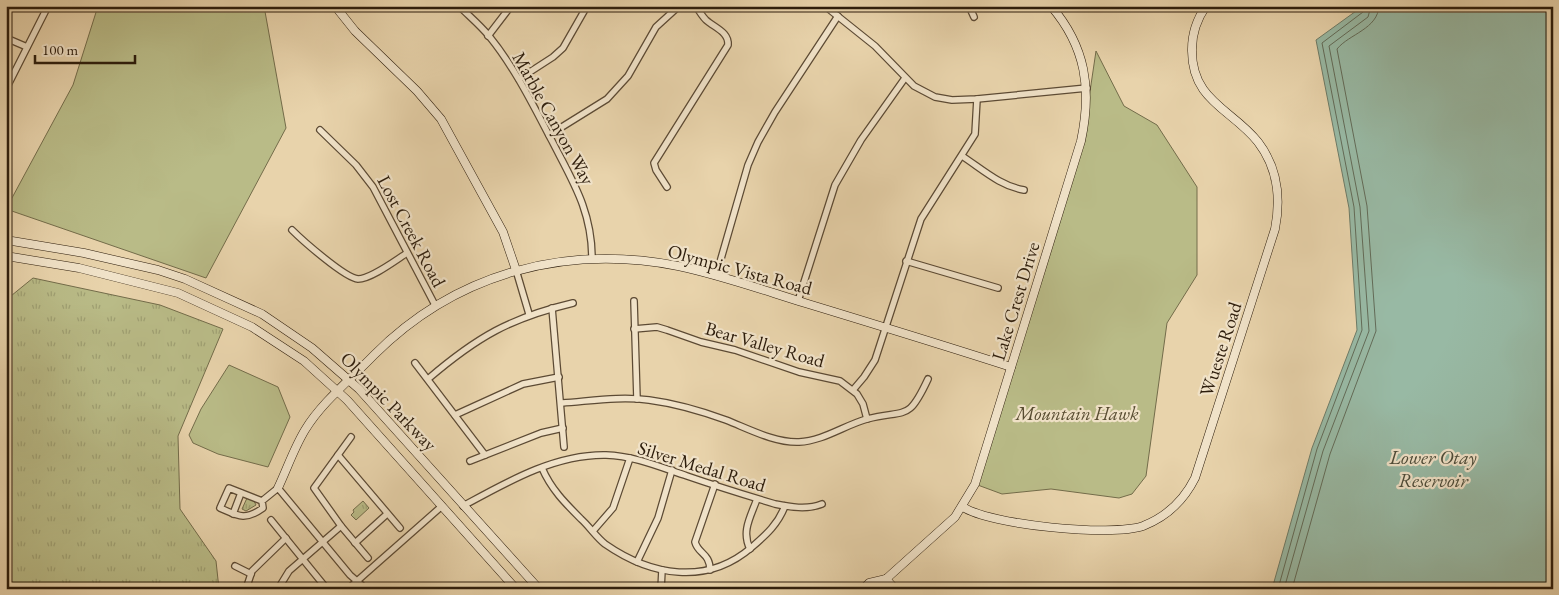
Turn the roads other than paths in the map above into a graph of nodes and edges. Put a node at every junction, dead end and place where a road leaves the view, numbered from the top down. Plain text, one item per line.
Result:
1 (48, 6) edge
2 (335, 6) edge
3 (459, 6) edge
4 (511, 6) edge
5 (587, 6) edge
6 (679, 6) edge
7 (696, 6) edge
8 (824, 6) edge
9 (969, 6) edge
10 (1051, 6) edge
11 (1206, 6) edge
12 (838, 16) junction
13 (974, 17) dead end
14 (488, 36) junction
15 (6, 38) edge
16 (27, 47) junction
17 (905, 78) junction
18 (519, 79) junction
19 (1086, 88) junction
20 (6, 89) edge
21 (977, 99) junction
22 (320, 130) dead end
23 (549, 135) junction
24 (962, 156) junction
25 (667, 187) dead end
26 (1024, 190) dead end
27 (292, 230) dead end
28 (6, 240) edge
29 (407, 253) junction
30 (6, 256) edge
31 (592, 259) junction
32 (906, 260) junction
33 (516, 270) junction
34 (716, 276) junction
35 (998, 288) dead end
36 (634, 301) dead end
37 (798, 301) junction
38 (573, 303) dead end
39 (435, 305) junction
40 (552, 308) junction
41 (529, 314) junction
42 (634, 328) junction
43 (886, 328) junction
44 (415, 363) dead end
45 (1012, 367) junction
46 (559, 376) junction
47 (349, 379) junction
48 (428, 379) junction
49 (928, 380) dead end
50 (853, 390) junction
51 (338, 391) junction
52 (637, 399) junction
53 (562, 403) junction
54 (455, 415) junction
55 (867, 419) junction
56 (563, 428) junction
57 (351, 437) dead end
58 (564, 447) dead end
59 (338, 455) junction
60 (485, 455) junction
61 (630, 458) junction
62 (470, 461) dead end
63 (542, 468) junction
64 (672, 470) junction
65 (714, 484) junction
66 (278, 488) junction
67 (241, 493) junction
68 (757, 499) junction
69 (262, 501) junction
70 (822, 504) dead end
71 (442, 506) junction
72 (463, 506) junction
73 (786, 506) junction
74 (963, 507) junction
75 (233, 514) junction
76 (387, 514) junction
77 (271, 520) dead end
78 (341, 526) junction
79 (400, 528) dead end
80 (593, 531) junction
81 (286, 538) junction
82 (323, 542) junction
83 (355, 543) junction
84 (750, 549) junction
85 (302, 558) junction
86 (368, 558) dead end
87 (637, 562) junction
88 (235, 566) dead end
89 (662, 570) junction
90 (710, 570) junction
91 (251, 574) junction
92 (886, 579) junction
93 (357, 581) junction
94 (246, 589) edge
95 (278, 589) edge
96 (327, 589) edge
97 (348, 589) edge
98 (366, 589) edge
99 (516, 589) edge
100 (540, 589) edge
101 (661, 589) edge
102 (863, 589) edge
103 (880, 589) edge
104 (895, 589) edge

1 - 16 street
2 - 33 main road
3 - 14 street, Marble Canyon Way
4 - 14 street
5 - 18 street
6 - 23 street
7 - 25 street
8 - 12 street
9 - 13 street
10 - 19 main road, Lake Crest Drive
11 - 74 main road, Wueste Road
12 - 17 street
12 - 34 street
14 - 18 street, Marble Canyon Way
15 - 16 street
16 - 20 street
17 - 21 street
17 - 37 street
18 - 23 street, Marble Canyon Way
19 - 21 street
19 - 45 main road, Lake Crest Drive
21 - 24 street
22 - 29 street, Lost Creek Road
23 - 31 street, Marble Canyon Way
24 - 26 street
24 - 32 street
27 - 29 street
28 - 47 main road, Olympic Parkway
29 - 39 street, Lost Creek Road
30 - 51 main road, Olympic Parkway
31 - 33 main road, Olympic Vista Road
31 - 34 main road, Olympic Vista Road
32 - 35 street
32 - 43 street
33 - 39 main road, Olympic Vista Road
33 - 41 street
34 - 37 main road, Olympic Vista Road
36 - 42 street
37 - 43 main road, Olympic Vista Road
38 - 40 street
39 - 47 main road, Olympic Vista Road
40 - 41 street
40 - 46 street
41 - 48 street
42 - 50 street, Bear Valley Road
42 - 52 street
43 - 45 main road, Olympic Vista Road
43 - 50 street
44 - 48 street
45 - 74 main road, Lake Crest Drive
46 - 53 street
46 - 54 street
47 - 51 main road, Olympic Vista Road
47 - 72 main road, Olympic Parkway
48 - 54 street
49 - 55 street
50 - 55 street
51 - 66 main road, Olympic Vista Road
51 - 71 main road, Olympic Parkway
52 - 53 street
52 - 55 street
53 - 56 street
54 - 60 street
56 - 58 street
56 - 60 street
57 - 59 street
59 - 76 street
59 - 78 street
60 - 62 street
61 - 63 street, Silver Medal Road
61 - 64 street, Silver Medal Road
61 - 80 street
63 - 72 street, Silver Medal Road
63 - 80 street
64 - 65 street, Silver Medal Road
64 - 87 street
65 - 68 street, Silver Medal Road
65 - 90 street
66 - 69 street
66 - 82 street
67 - 69 street
67 - 75 street
67 - 75 street
68 - 73 street, Silver Medal Road
68 - 84 street
69 - 75 street
70 - 73 street, Silver Medal Road
71 - 93 street
71 - 99 main road, Olympic Parkway
72 - 100 main road, Olympic Parkway
73 - 84 street
74 - 92 main road, Lake Crest Drive
76 - 79 street
76 - 83 street
77 - 81 street
78 - 82 street
78 - 83 street
80 - 87 street
81 - 85 street
81 - 91 street
82 - 85 street
82 - 93 street
83 - 86 street
84 - 90 street
85 - 95 street
85 - 96 street
87 - 89 street
88 - 91 street
89 - 90 street
89 - 101 street
91 - 94 street
92 - 102 main road, Lake Crest Drive
92 - 103 main road, Lake Crest Drive
92 - 104 main road
93 - 97 street
93 - 98 street

